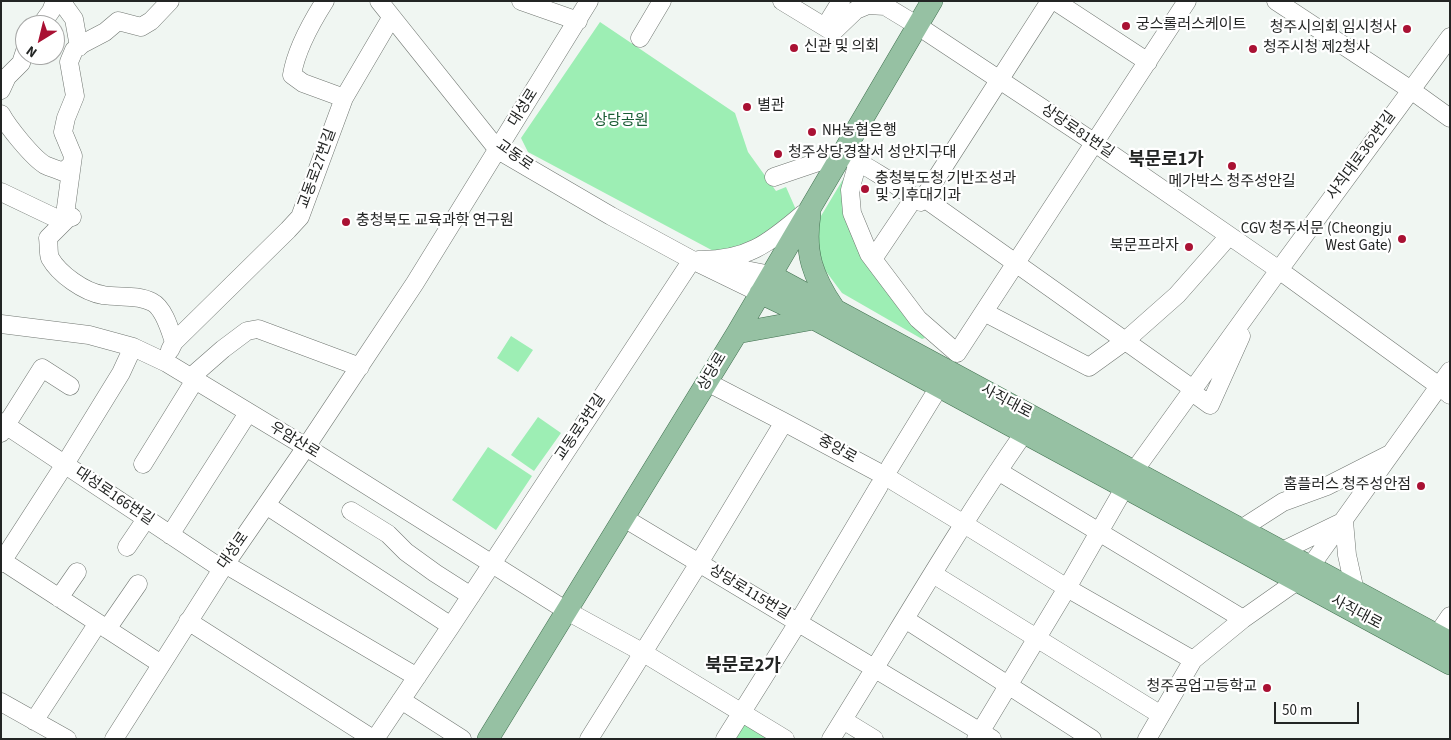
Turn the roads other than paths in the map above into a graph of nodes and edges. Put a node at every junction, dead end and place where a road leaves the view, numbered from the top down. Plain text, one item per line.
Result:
1 (55, 1) edge
2 (62, 1) edge
3 (170, 1) edge
4 (324, 1) edge
5 (379, 1) edge
6 (521, 1) edge
7 (589, 1) edge
8 (662, 1) edge
9 (782, 1) edge
10 (842, 1) edge
11 (932, 1) edge
12 (1188, 1) edge
13 (1276, 1) edge
14 (1045, 3) edge
15 (48, 15) edge
16 (391, 18) junction
17 (578, 21) junction
18 (918, 26) junction
19 (826, 27) junction
20 (1450, 37) edge
21 (640, 38) dead end
22 (79, 47) junction
23 (1148, 62) junction
24 (19, 65) edge
25 (999, 80) junction
26 (1, 90) edge
27 (1411, 90) junction
28 (344, 98) junction
29 (1, 114) edge
30 (1450, 118) edge
31 (1095, 143) junction
32 (498, 150) junction
33 (850, 158) junction
34 (71, 165) junction
35 (774, 177) dead end
36 (1, 192) edge
37 (919, 198) junction
38 (811, 207) junction
39 (68, 219) junction
40 (1229, 236) junction
41 (873, 259) junction
42 (692, 260) junction
43 (1016, 263) junction
44 (1279, 270) junction
45 (766, 284) junction
46 (836, 310) junction
47 (984, 312) junction
48 (814, 319) junction
49 (1, 324) edge
50 (737, 333) junction
51 (1125, 341) junction
52 (174, 342) junction
53 (133, 347) junction
54 (163, 361) junction
55 (360, 366) junction
56 (1450, 371) edge
57 (193, 379) junction
58 (707, 382) junction
59 (70, 386) dead end
60 (939, 386) junction
61 (1192, 391) junction
62 (1446, 393) edge
63 (248, 413) junction
64 (784, 422) junction
65 (3, 426) edge
66 (1024, 433) junction
67 (306, 448) junction
68 (1391, 454) junction
69 (65, 464) junction
70 (143, 464) dead end
71 (998, 472) junction
72 (885, 476) junction
73 (1130, 480) junction
74 (266, 505) junction
75 (351, 511) dead end
76 (624, 518) junction
77 (146, 519) junction
78 (964, 524) junction
79 (1344, 525) junction
80 (1241, 529) junction
81 (1100, 533) junction
82 (170, 535) junction
83 (127, 547) dead end
84 (1282, 551) junction
85 (2, 562) edge
86 (492, 563) junction
87 (699, 563) junction
88 (223, 566) junction
89 (77, 572) dead end
90 (933, 574) junction
91 (1304, 574) junction
92 (138, 584) dead end
93 (1067, 588) junction
94 (1355, 591) junction
95 (471, 596) junction
96 (59, 598) junction
97 (567, 611) junction
98 (1450, 616) edge
99 (905, 619) junction
100 (1243, 619) junction
101 (188, 621) junction
102 (102, 626) junction
103 (451, 626) junction
104 (1037, 638) junction
105 (1443, 638) edge
106 (642, 652) junction
107 (1194, 660) junction
108 (161, 664) junction
109 (1450, 664) edge
110 (875, 668) junction
111 (417, 677) junction
112 (1008, 686) junction
113 (401, 700) junction
114 (1, 702) edge
115 (742, 712) junction
116 (1162, 715) junction
117 (843, 720) junction
118 (34, 721) junction
119 (983, 736) edge
120 (67, 739) edge
121 (114, 739) edge
122 (374, 739) edge
123 (462, 739) edge
124 (488, 739) edge
125 (589, 739) edge
126 (725, 739) edge
127 (785, 739) edge
128 (831, 739) edge
129 (874, 739) edge
130 (1092, 739) edge
131 (1147, 739) edge

1 - 15 street
2 - 22 street
3 - 22 street
4 - 28 street
5 - 16 street, 교동로
6 - 17 street
7 - 17 street, 대성로
8 - 21 street
9 - 19 street
10 - 19 street
11 - 18 main road, 상당로
12 - 23 street
13 - 27 street
14 - 23 street
14 - 25 street
16 - 28 street, 교동로27번길
16 - 32 street, 교동로
17 - 32 street, 대성로
18 - 19 street, 상당로81번길
18 - 25 street, 상당로81번길
18 - 33 main road, 상당로
20 - 27 street, 사직대로362번길
22 - 34 street
23 - 31 street
24 - 26 street
25 - 31 street, 상당로81번길
25 - 37 street
27 - 30 street
27 - 44 street, 사직대로362번길
28 - 52 street, 교동로27번길
29 - 34 street
31 - 40 street, 상당로81번길
31 - 43 street
32 - 42 street, 교동로
32 - 55 street, 대성로
33 - 35 street
33 - 37 street
33 - 38 main road, 상당로
33 - 41 street
34 - 39 street
36 - 39 street
37 - 41 street
37 - 43 street
38 - 42 street
38 - 45 main road, 상당로
38 - 46 main road
39 - 52 street
40 - 44 street, 상당로81번길
40 - 51 street
41 - 47 street
42 - 45 street, 교동로
42 - 86 street, 교동로3번길
43 - 47 street
43 - 51 street
44 - 61 street, 사직대로362번길
44 - 62 street, 상당로81번길
45 - 46 main road, 사직대로
45 - 48 main road, 사직대로
45 - 50 main road, 상당로
46 - 73 main road, 사직대로
47 - 51 street
48 - 50 main road
48 - 60 main road, 사직대로
49 - 53 street, 우암산로
50 - 58 main road, 상당로
51 - 61 street
52 - 54 street, 교동로27번길
53 - 54 street, 우암산로
53 - 69 street
54 - 57 street, 우암산로
55 - 57 street
55 - 67 street, 대성로
56 - 62 street
57 - 63 street, 우암산로
57 - 70 street
58 - 64 street, 중앙로
58 - 76 main road, 상당로
59 - 65 street, 대성로166번길
60 - 66 main road, 사직대로
60 - 72 street
61 - 73 street, 사직대로362번길
62 - 68 street
62 - 79 street
63 - 67 street, 우암산로
63 - 82 street
64 - 72 street, 중앙로
64 - 87 street
65 - 69 street, 대성로166번길
66 - 71 street, 사직대로
66 - 73 main road, 사직대로
67 - 74 street, 대성로
67 - 86 street, 우암산로
68 - 79 street
68 - 80 street
69 - 77 street, 대성로166번길
69 - 85 street
71 - 78 street, 사직대로
71 - 81 street
72 - 78 street, 중앙로
72 - 115 street
73 - 80 main road, 사직대로
73 - 81 street, 사직대로362번길
73 - 91 main road, 사직대로
74 - 88 street, 대성로
74 - 103 street
75 - 95 street
76 - 87 street, 상당로115번길
76 - 97 main road, 상당로
77 - 82 street, 대성로166번길
77 - 83 street
78 - 90 street
78 - 93 street, 중앙로
79 - 84 street
79 - 91 street
79 - 94 street
80 - 84 main road, 사직대로
81 - 93 street, 사직대로362번길
81 - 100 street
82 - 88 street, 대성로166번길
84 - 91 main road, 사직대로
85 - 96 street
86 - 95 street, 교동로3번길
86 - 97 street, 우암산로
87 - 106 street
87 - 110 street, 상당로115번길
88 - 101 street, 대성로
88 - 111 street, 대성로166번길
89 - 96 street
90 - 99 street
90 - 104 street
91 - 94 main road, 사직대로
91 - 100 street
91 - 109 main road, 사직대로
92 - 102 street
93 - 104 street, 사직대로362번길
93 - 107 street, 중앙로
94 - 105 main road, 사직대로
95 - 103 street, 교동로3번길
96 - 102 street
97 - 106 street, 우암산로
97 - 124 main road, 상당로
98 - 105 street, 사직대로
99 - 110 street
99 - 112 street
100 - 107 street
101 - 108 street, 대성로
101 - 122 street
102 - 108 street
102 - 118 street
103 - 111 street, 교동로3번길
104 - 112 street, 사직대로362번길
104 - 116 street
106 - 115 street, 우암산로
106 - 125 street
107 - 116 street
108 - 121 street, 대성로
110 - 117 street
110 - 119 street, 상당로115번길
111 - 113 street, 교동로3번길
112 - 119 street, 사직대로362번길
112 - 130 street
113 - 122 street, 교동로3번길
113 - 123 street
114 - 118 street
115 - 126 street
115 - 127 street, 우암산로
116 - 131 street
117 - 128 street
117 - 129 street
118 - 120 street

